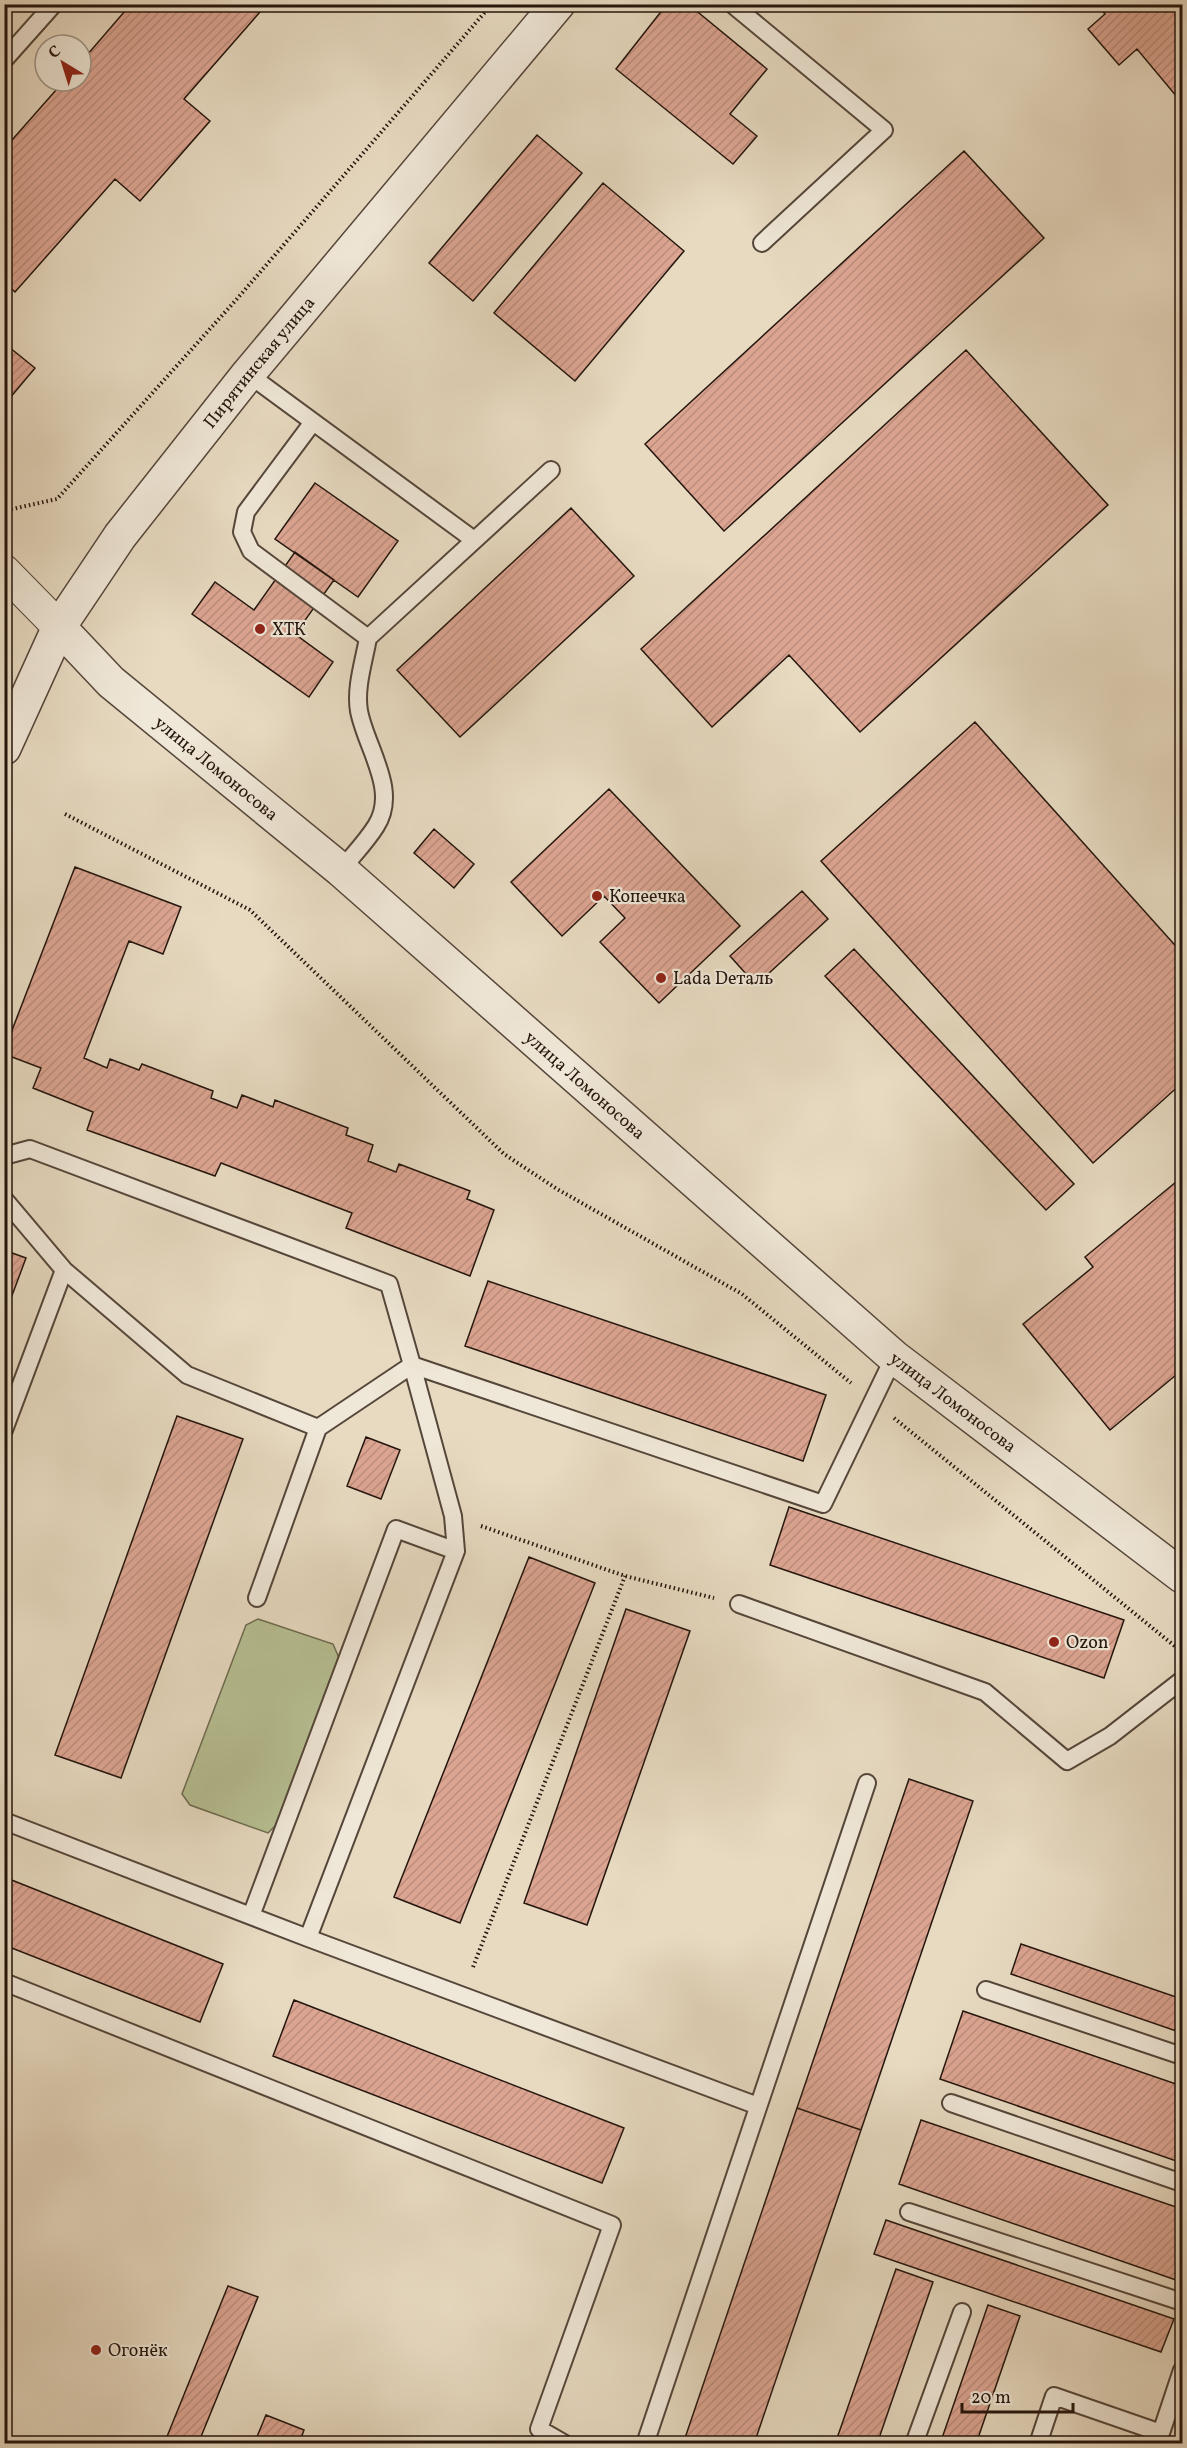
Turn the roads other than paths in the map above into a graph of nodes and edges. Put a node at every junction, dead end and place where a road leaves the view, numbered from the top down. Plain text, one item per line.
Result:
1 (54, 4) edge
2 (558, 4) edge
3 (732, 4) edge
4 (5, 58) edge
5 (762, 243) dead end
6 (248, 374) junction
7 (313, 422) junction
8 (551, 470) dead end
9 (474, 540) junction
10 (4, 572) edge
11 (59, 627) junction
12 (368, 638) junction
13 (4, 748) edge
14 (341, 870) junction
15 (4, 1156) edge
16 (4, 1199) edge
17 (64, 1270) junction
18 (894, 1357) junction
19 (412, 1365) junction
20 (318, 1428) junction
21 (4, 1430) edge
22 (456, 1551) junction
23 (1182, 1576) edge
24 (257, 1598) dead end
25 (738, 1604) road end
26 (1182, 1680) edge
27 (867, 1783) dead end
28 (4, 1821) edge
29 (251, 1916) junction
30 (308, 1938) junction
31 (4, 1982) edge
32 (986, 1990) dead end
33 (1182, 2056) edge
34 (951, 2103) dead end
35 (758, 2106) junction
36 (1182, 2183) edge
37 (909, 2212) dead end
38 (1182, 2302) edge
39 (962, 2312) dead end
40 (1182, 2370) edge
41 (1160, 2438) edge
42 (565, 2444) edge
43 (645, 2444) edge
44 (914, 2444) edge
45 (1038, 2444) edge

1 - 4 lane
2 - 6 street, Пирятинская улица
3 - 5 lane
6 - 7 lane
6 - 11 street, Пирятинская улица
7 - 9 lane
7 - 12 lane
8 - 9 lane
9 - 12 lane
10 - 11 street, улица Ломоносова
11 - 13 street, Пирятинская улица
11 - 14 street, улица Ломоносова
12 - 14 lane
14 - 18 street, улица Ломоносова
15 - 19 lane
16 - 17 lane
17 - 20 lane
17 - 21 lane
18 - 19 lane
18 - 23 street, улица Ломоносова
19 - 20 lane
19 - 22 lane
20 - 24 lane
22 - 29 lane
22 - 30 lane
25 - 26 lane
27 - 35 lane
28 - 29 lane
29 - 30 lane
30 - 35 lane
31 - 42 lane
32 - 33 lane
34 - 36 lane
35 - 43 lane
37 - 38 lane
39 - 44 lane
40 - 41 lane
41 - 45 lane

